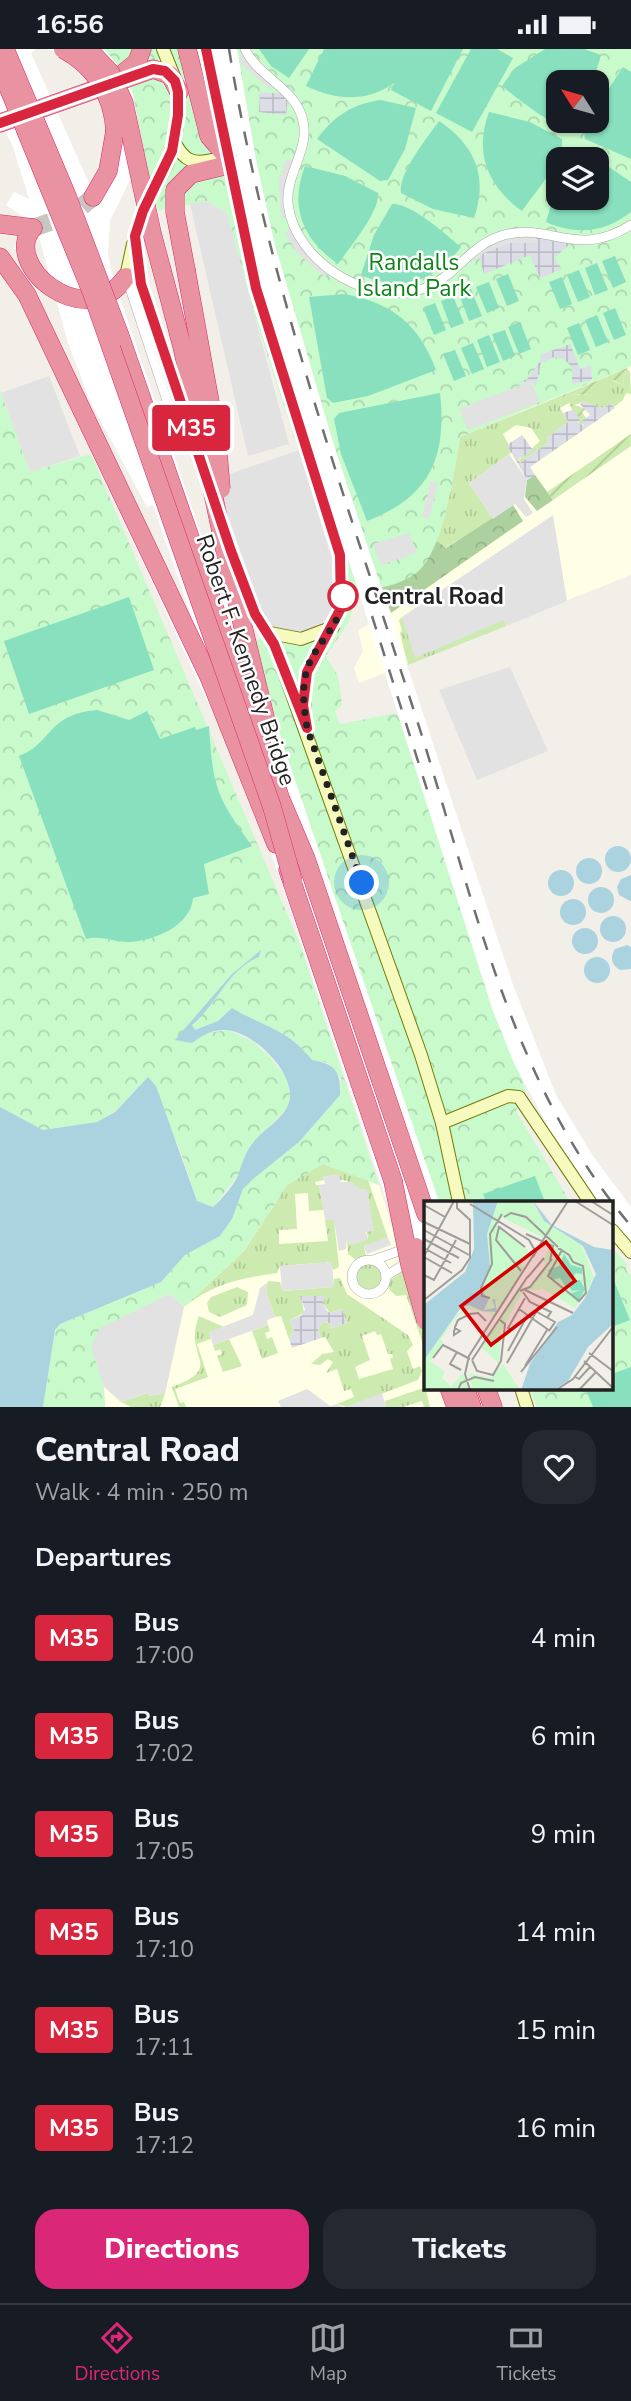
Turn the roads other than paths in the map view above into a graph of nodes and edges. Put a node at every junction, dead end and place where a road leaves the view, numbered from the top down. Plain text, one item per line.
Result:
1 (5, 49) edge
2 (63, 49) edge
3 (88, 49) edge
4 (142, 49) edge
5 (163, 49) edge
6 (187, 49) edge
7 (206, 49) edge
8 (245, 49) edge
9 (0, 67) edge
10 (106, 84) junction
11 (178, 92) junction
12 (2, 123) edge
13 (174, 141) junction
14 (228, 161) junction
15 (93, 197) tunnel mouth
16 (150, 197) junction
17 (175, 212) junction
18 (0, 224) edge
19 (631, 225) edge
20 (135, 236) junction
21 (0, 257) edge
22 (127, 277) junction
23 (186, 414) junction
24 (228, 565) junction
25 (334, 627) junction
26 (270, 633) junction
27 (307, 728) junction
28 (306, 859) junction
29 (293, 881) junction
30 (442, 1123) junction
31 (393, 1181) junction
32 (459, 1201) edge
33 (589, 1201) edge
34 (424, 1208) edge
35 (614, 1232) edge
36 (424, 1248) edge
37 (424, 1249) edge
38 (631, 1252) edge
39 (373, 1260) junction
40 (424, 1270) edge
41 (386, 1276) junction
42 (424, 1314) edge
43 (449, 1389) edge
44 (465, 1389) edge
45 (486, 1389) edge
46 (521, 1389) edge
47 (456, 1407) edge
48 (472, 1407) edge
49 (493, 1407) edge
50 (527, 1407) edge

1 - 28 highway, Robert F. Kennedy Bridge, bridge
2 - 15 highway, bridge
3 - 24 highway, bridge
4 - 10 highway
5 - 11 street
6 - 14 highway
7 - 14 street
8 - 19 street
9 - 29 highway, Robert F. Kennedy Bridge, bridge
10 - 11 highway
10 - 12 highway
11 - 13 street
13 - 14 street
13 - 16 street
14 - 17 highway
14 - 25 street
16 - 17 highway
16 - 20 street
17 - 24 highway, bridge
18 - 22 highway
20 - 22 street
20 - 23 street
21 - 29 highway, bridge
22 - 23 street
23 - 26 street
24 - 28 highway
25 - 26 street
25 - 27 street
26 - 27 street
27 - 30 street
28 - 34 highway, Robert F. Kennedy Bridge
29 - 31 highway, Robert F. Kennedy Bridge
30 - 32 street
30 - 33 street
31 - 40 highway, Robert F. Kennedy Bridge, bridge
31 - 42 highway, bridge
35 - 38 street
36 - 39 street
37 - 41 street
39 - 41 street
39 - 41 street
43 - 47 highway
44 - 48 highway
45 - 49 highway
46 - 50 street

